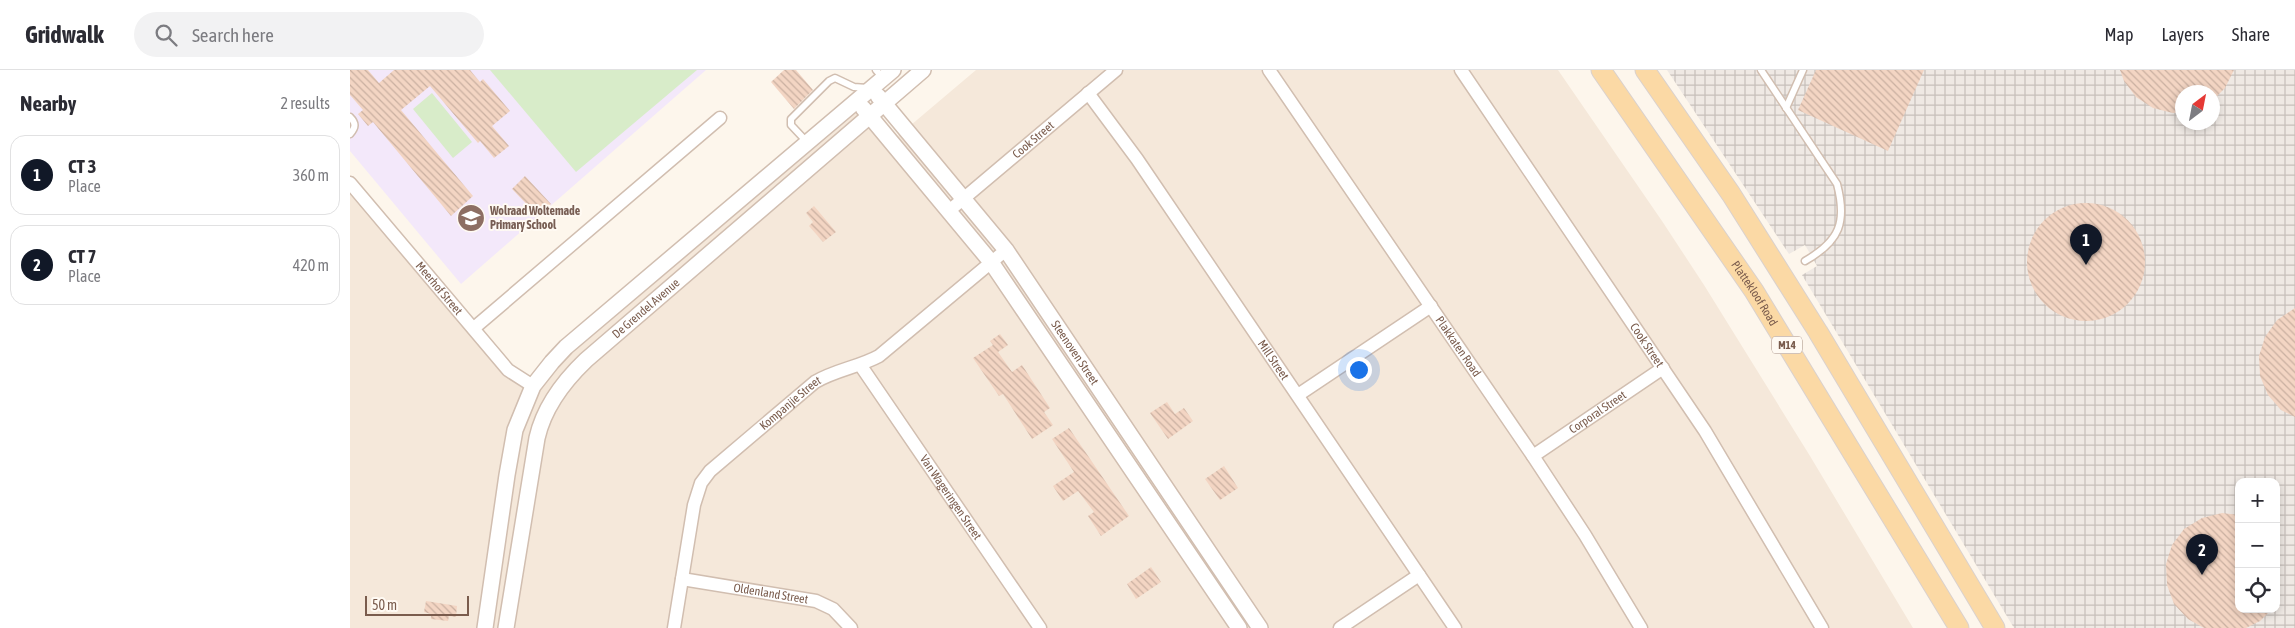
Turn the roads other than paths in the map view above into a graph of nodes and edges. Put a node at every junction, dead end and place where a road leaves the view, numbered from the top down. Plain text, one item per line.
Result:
1 (923, 70) edge
2 (1116, 70) edge
3 (1269, 70) edge
4 (1461, 70) edge
5 (1601, 70) edge
6 (1645, 70) edge
7 (1761, 70) edge
8 (1803, 70) edge
9 (884, 73) edge
10 (872, 89) junction
11 (1088, 93) junction
12 (856, 94) junction
13 (884, 104) junction
14 (1786, 108) junction
15 (870, 116) junction
16 (350, 117) edge
17 (720, 118) dead end
18 (350, 134) edge
19 (808, 143) junction
20 (350, 183) edge
21 (964, 198) junction
22 (950, 210) junction
23 (1006, 250) junction
24 (1805, 261) dead end
25 (991, 262) junction
26 (1431, 306) junction
27 (474, 328) junction
28 (861, 366) junction
29 (1662, 368) junction
30 (568, 378) junction
31 (533, 386) junction
32 (1298, 395) junction
33 (539, 428) junction
34 (1533, 456) junction
35 (1419, 575) junction
36 (682, 579) junction
37 (485, 628) edge
38 (506, 628) edge
39 (674, 628) edge
40 (851, 628) edge
41 (1040, 628) edge
42 (1239, 628) edge
43 (1260, 628) edge
44 (1340, 628) edge
45 (1455, 628) edge
46 (1640, 628) edge
47 (1822, 628) edge
48 (1959, 628) edge
49 (1994, 628) edge

1 - 13 street, De Grendel Avenue
2 - 11 street, Cook Street
3 - 26 street, Plakkaten Road
4 - 29 street, Cook Street
5 - 48 main road, Plattekloof Road / M14
6 - 49 main road, M14
7 - 14 lane
8 - 14 lane
9 - 10 street, De Grendel Avenue
10 - 12 street, De Grendel Avenue
10 - 13 street, Steenoven Street
11 - 21 street, Cook Street
11 - 32 street, Mill Street
12 - 15 street, Steenoven Street
12 - 19 street, De Grendel Avenue
12 - 19 lane
13 - 15 street, De Grendel Avenue
13 - 21 street, Steenoven Street
14 - 24 lane
15 - 22 street, Steenoven Street
15 - 30 street, De Grendel Avenue
16 - 18 lane
17 - 27 street
19 - 31 street, De Grendel Avenue
20 - 27 street, Meerhof Street
21 - 22 street, Cook Street
21 - 23 street, Steenoven Street
22 - 25 street, Steenoven Street
23 - 25 street, Kompanjie Street
23 - 43 street, Steenoven Street
25 - 28 street, Kompanjie Street
25 - 42 street, Steenoven Street
26 - 32 street
26 - 34 street, Plakkaten Road
27 - 31 street, Meerhof Street
28 - 36 street, Kompanjie Street
28 - 41 street, Van Wageringen Street
29 - 34 street, Corporal Street
29 - 47 street, Cook Street
30 - 31 street
30 - 33 street, De Grendel Avenue
31 - 33 street
31 - 37 street, De Grendel Avenue
32 - 35 street, Mill Street
33 - 38 street, De Grendel Avenue
34 - 46 street, Plakkaten Road
35 - 44 street
35 - 45 street, Mill Street
36 - 39 street, Kompanjie Street
36 - 40 street, Oldenland Street

